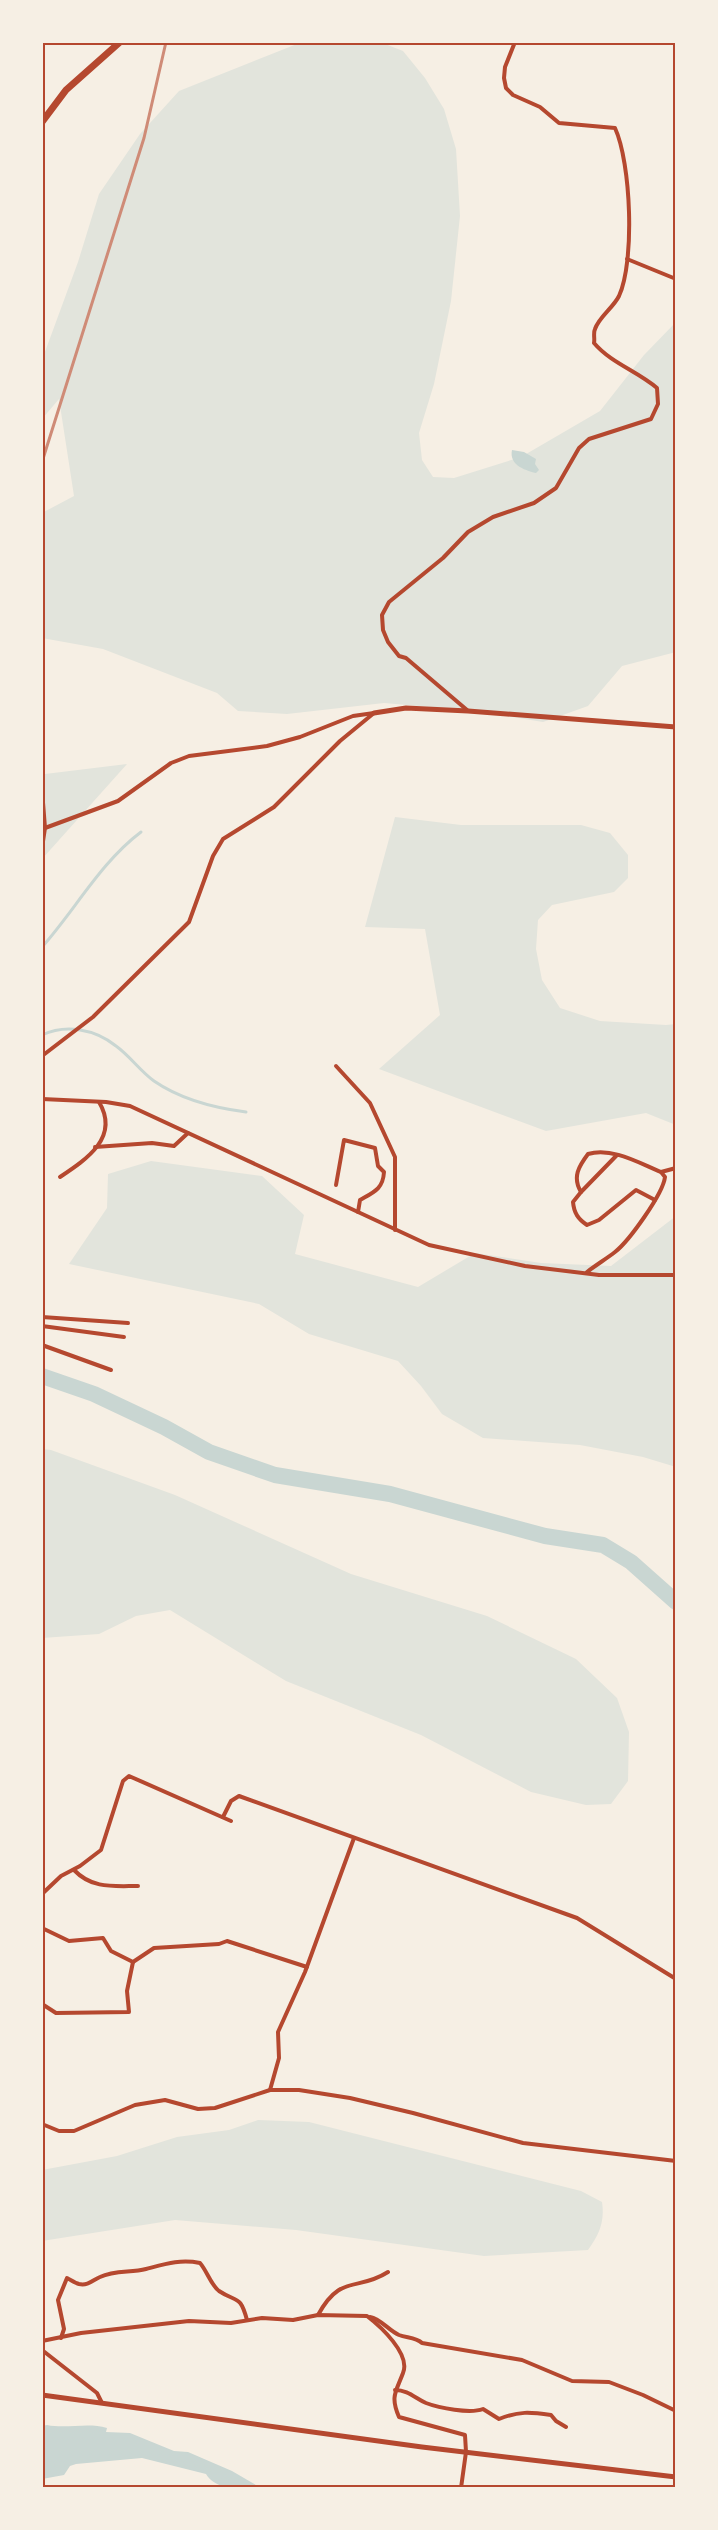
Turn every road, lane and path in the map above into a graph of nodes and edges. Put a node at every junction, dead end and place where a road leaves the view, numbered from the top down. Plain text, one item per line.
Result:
1 (120, 42) edge
2 (515, 42) edge
3 (42, 122) edge
4 (627, 260) junction
5 (676, 279) edge
6 (468, 711) junction
7 (375, 713) junction
8 (676, 727) edge
9 (42, 790) edge
10 (45, 828) junction
11 (42, 848) edge
12 (42, 1056) edge
13 (336, 1066) dead end
14 (42, 1099) edge
15 (98, 1102) junction
16 (188, 1133) junction
17 (95, 1147) junction
18 (605, 1148) dead end
19 (610, 1153) junction
20 (618, 1155) junction
21 (676, 1168) edge
22 (661, 1172) junction
23 (60, 1177) dead end
24 (336, 1185) dead end
25 (581, 1192) junction
26 (655, 1200) junction
27 (358, 1212) junction
28 (395, 1230) junction
29 (586, 1272) junction
30 (676, 1275) edge
31 (42, 1317) edge
32 (128, 1323) dead end
33 (42, 1326) edge
34 (124, 1337) dead end
35 (42, 1345) edge
36 (111, 1370) dead end
37 (223, 1817) junction
38 (231, 1821) dead end
39 (354, 1838) junction
40 (74, 1870) junction
41 (138, 1886) dead end
42 (42, 1894) edge
43 (42, 1928) edge
44 (133, 1962) junction
45 (307, 1967) junction
46 (676, 1979) edge
47 (42, 2004) edge
48 (270, 2090) junction
49 (42, 2124) edge
50 (676, 2161) edge
51 (388, 2272) dead end
52 (318, 2315) junction
53 (367, 2316) junction
54 (246, 2320) junction
55 (61, 2338) junction
56 (42, 2341) edge
57 (42, 2350) edge
58 (395, 2390) junction
59 (42, 2395) edge
60 (102, 2404) junction
61 (676, 2410) edge
62 (566, 2427) dead end
63 (465, 2452) junction
64 (676, 2477) edge
65 (461, 2488) edge

1 - 3 highway
2 - 4 street
4 - 5 street
4 - 6 street
6 - 7 main road
6 - 8 main road
7 - 10 street
7 - 12 street
9 - 10 street
10 - 11 street
13 - 28 street
14 - 15 street
15 - 16 street
15 - 17 street
16 - 17 street
16 - 27 street
17 - 23 street
18 - 19 street
19 - 20 street
19 - 25 street
20 - 22 street
20 - 25 street
21 - 22 street
22 - 26 street
24 - 27 street
25 - 26 street
26 - 29 street
27 - 28 street
28 - 29 street
29 - 30 street
31 - 32 street
33 - 34 street
35 - 36 street
37 - 38 street
37 - 39 street
37 - 40 street
39 - 45 street
39 - 46 street
40 - 41 street
40 - 42 street
43 - 44 street
44 - 45 street
44 - 47 street
45 - 48 street
48 - 49 street
48 - 50 street
51 - 52 street
52 - 53 street
52 - 54 street
53 - 58 street
53 - 61 street
54 - 55 street
54 - 55 street
55 - 56 street
57 - 60 street
58 - 62 street
58 - 63 street
59 - 60 main road
60 - 63 main road
63 - 64 main road
63 - 65 street

